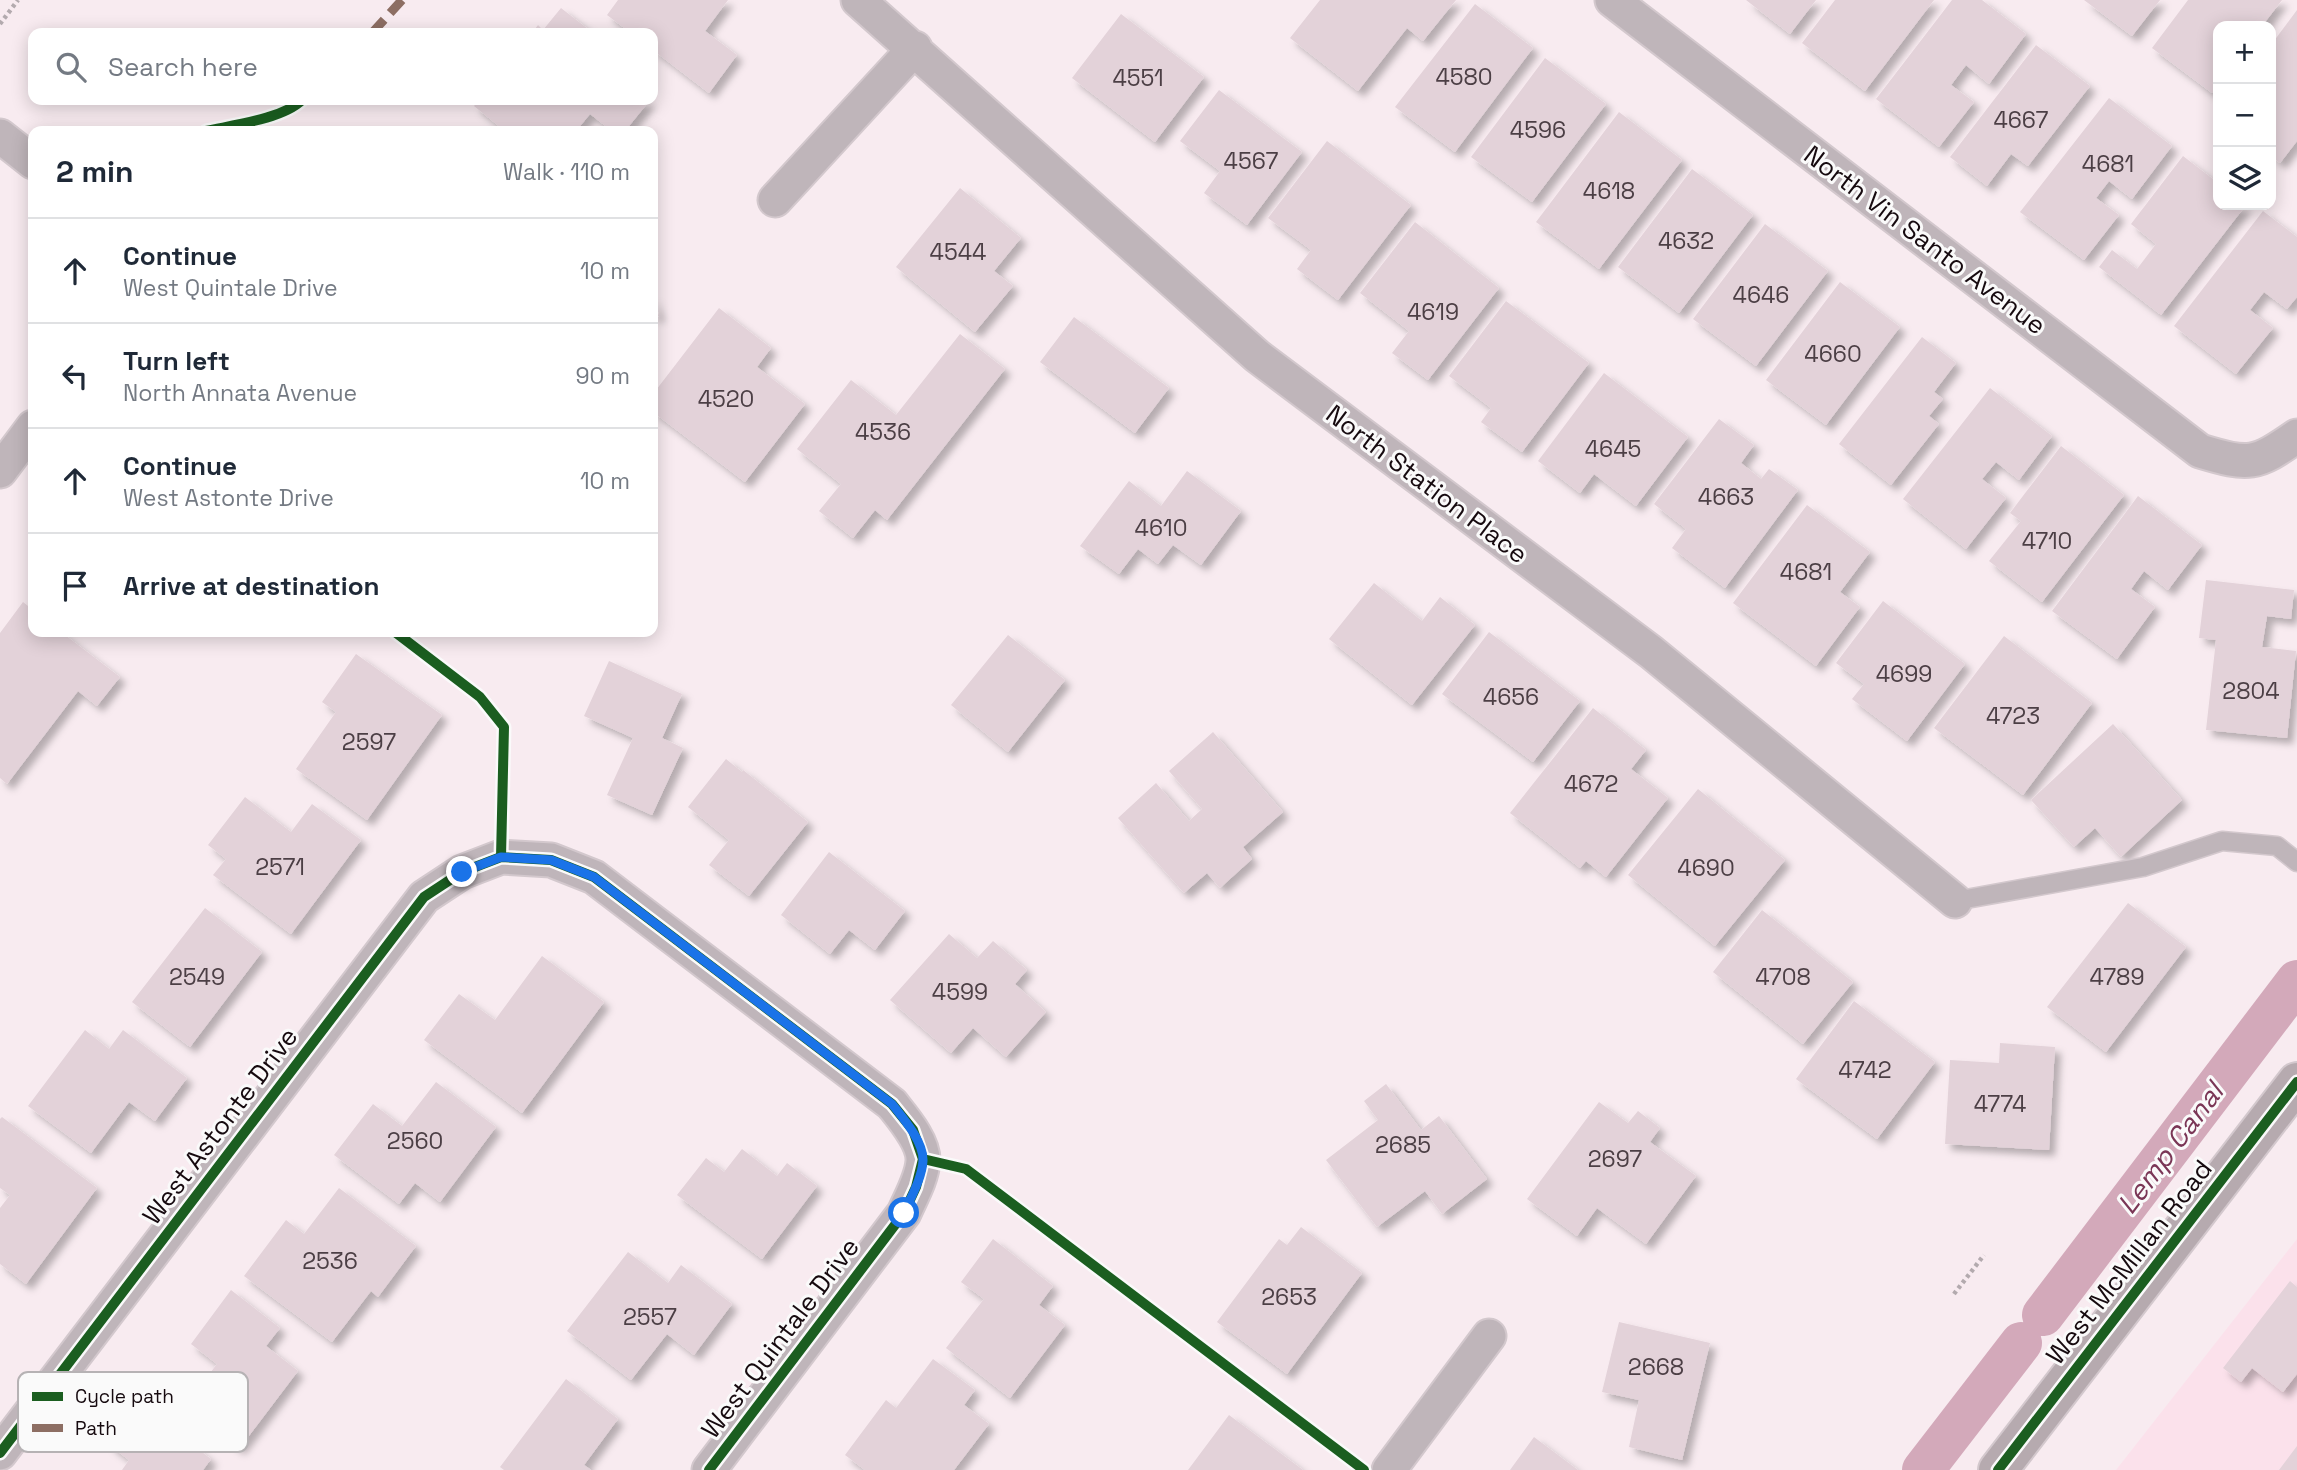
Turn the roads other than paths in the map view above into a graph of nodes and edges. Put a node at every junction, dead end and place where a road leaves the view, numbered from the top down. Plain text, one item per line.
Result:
1 (858, 0) edge
2 (1612, 0) edge
3 (915, 48) junction
4 (0, 136) edge
5 (28, 158) edge
6 (775, 200) dead end
7 (28, 434) edge
8 (2297, 436) edge
9 (0, 471) edge
10 (501, 857) joint
11 (2297, 862) edge
12 (1955, 901) joint
13 (2297, 1082) edge
14 (1489, 1336) dead end
15 (62, 1372) edge
16 (18, 1429) edge
17 (0, 1453) edge
18 (709, 1470) edge
19 (1389, 1470) edge
20 (1998, 1470) edge

1 - 3 street, North Station Place
2 - 8 street, North Vin Santo Avenue
3 - 6 street
3 - 12 street, North Station Place
4 - 5 street
7 - 9 street
10 - 15 street, West Astonte Drive
10 - 18 street, West Quintale Drive
11 - 12 lane
13 - 20 main road, West McMillan Road
14 - 19 street
16 - 17 street, West Astonte Drive

